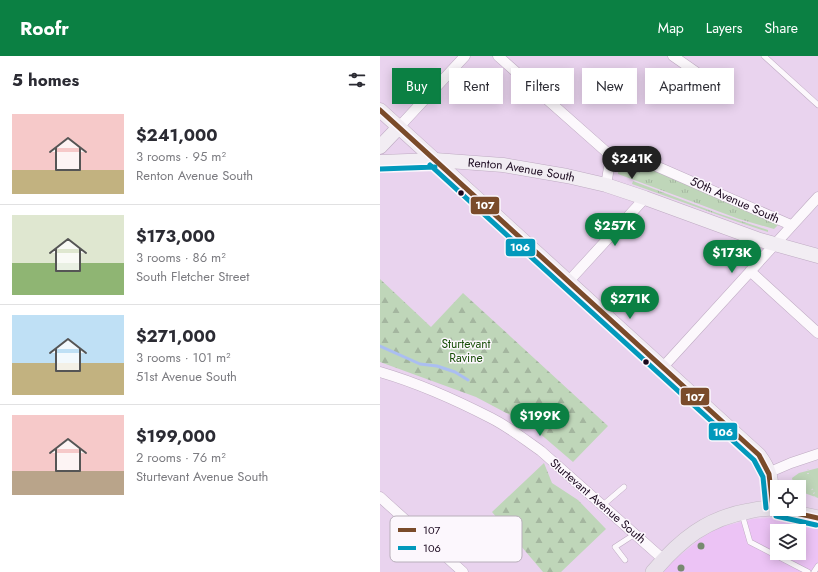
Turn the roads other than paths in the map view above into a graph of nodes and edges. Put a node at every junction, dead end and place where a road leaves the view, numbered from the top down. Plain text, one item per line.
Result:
1 (465, 56) edge
2 (498, 56) edge
3 (673, 56) edge
4 (764, 56) edge
5 (690, 68) edge
6 (818, 105) edge
7 (380, 110) edge
8 (399, 127) junction
9 (380, 147) edge
10 (611, 156) junction
11 (435, 160) junction
12 (380, 162) edge
13 (606, 186) junction
14 (818, 197) edge
15 (645, 198) junction
16 (791, 225) junction
17 (774, 244) junction
18 (818, 256) edge
19 (750, 271) junction
20 (569, 281) junction
21 (818, 333) edge
22 (663, 367) junction
23 (380, 372) edge
24 (818, 454) edge
25 (770, 472) junction
26 (772, 480) edge
27 (624, 488) dead end
28 (380, 497) edge
29 (603, 505) junction
30 (770, 510) edge
31 (742, 512) junction
32 (806, 515) edge
33 (401, 516) edge
34 (818, 518) edge
35 (635, 534) junction
36 (625, 560) dead end
37 (664, 560) junction
38 (452, 562) edge
39 (818, 566) edge
40 (463, 572) edge
41 (653, 572) edge
42 (808, 572) edge
43 (814, 572) edge

1 - 8 street
2 - 10 street
3 - 5 street
4 - 6 lane
7 - 8 street
8 - 9 street
8 - 11 street
10 - 13 street
10 - 16 street, 50th Avenue South
11 - 12 street, Renton Avenue South
11 - 13 street, Renton Avenue South
11 - 20 street
13 - 15 street, Renton Avenue South
14 - 16 street
15 - 17 street, Renton Avenue South
15 - 20 street
16 - 17 street
17 - 18 street, Renton Avenue South
17 - 19 street
19 - 21 street
19 - 22 street
20 - 22 street
22 - 25 street
23 - 29 street, Sturtevant Avenue South
24 - 25 street
25 - 26 street
27 - 29 lane
28 - 33 street
29 - 35 street, Sturtevant Avenue South
30 - 31 main road
31 - 37 main road
31 - 42 lane
32 - 34 main road
35 - 36 lane
35 - 37 street, Sturtevant Avenue South
37 - 41 main road
38 - 40 street
39 - 43 lane

